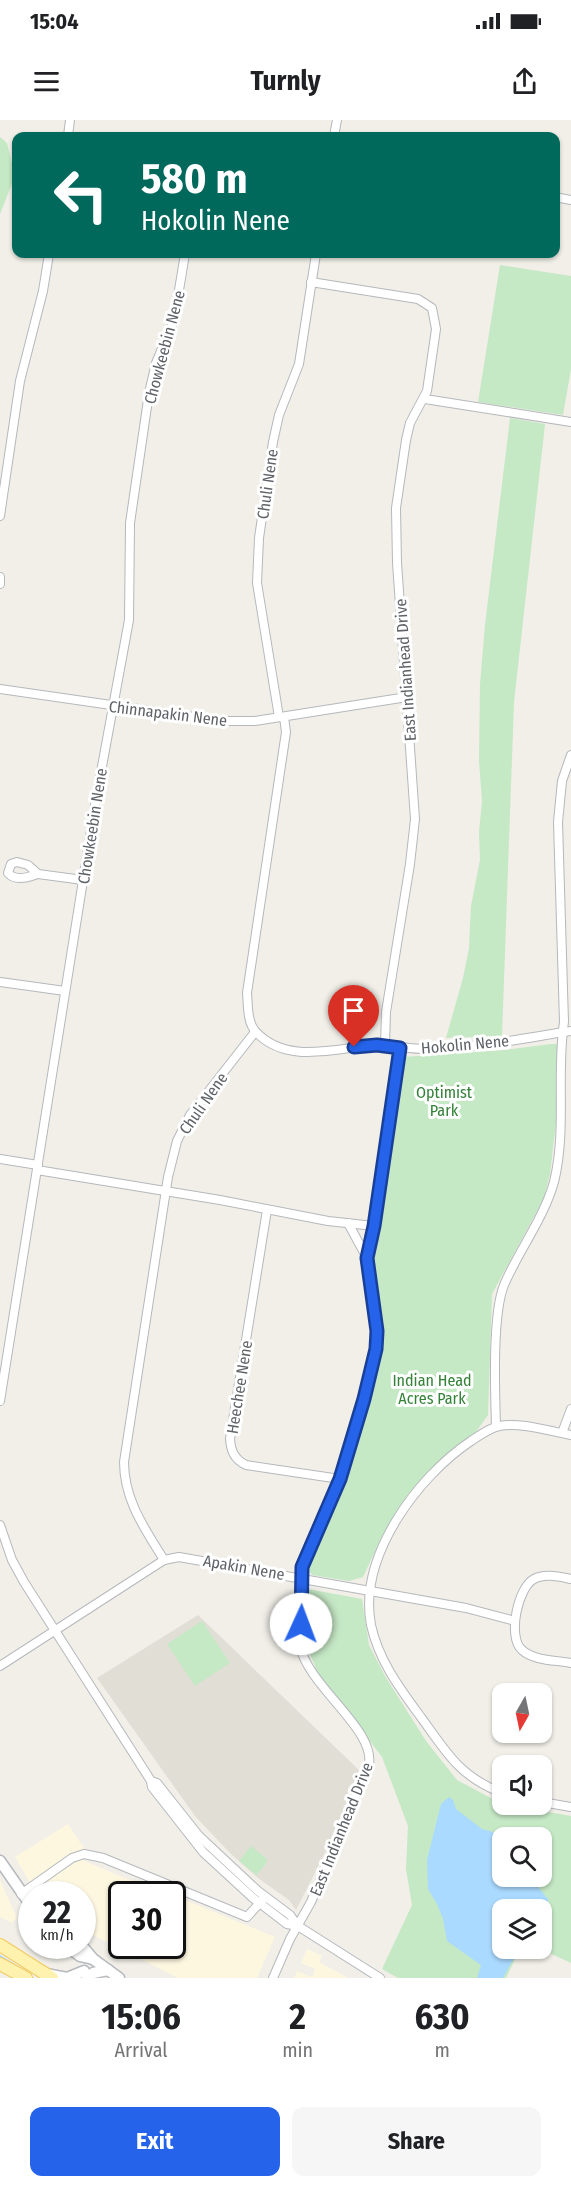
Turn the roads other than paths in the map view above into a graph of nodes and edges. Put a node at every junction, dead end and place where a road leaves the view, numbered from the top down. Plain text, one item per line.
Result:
1 (48, 258) edge
2 (185, 258) edge
3 (315, 258) edge
4 (311, 282) junction
5 (424, 399) junction
6 (571, 422) edge
7 (0, 516) edge
8 (0, 577) edge
9 (0, 584) edge
10 (0, 689) edge
11 (407, 697) junction
12 (113, 705) junction
13 (281, 717) junction
14 (571, 755) edge
15 (38, 874) dead end
16 (82, 880) junction
17 (0, 982) edge
18 (65, 991) junction
19 (567, 1031) edge
20 (255, 1032) junction
21 (385, 1045) junction
22 (400, 1048) junction
23 (0, 1159) edge
24 (37, 1167) junction
25 (166, 1192) junction
26 (267, 1210) junction
27 (348, 1223) junction
28 (374, 1226) junction
29 (367, 1258) junction
30 (0, 1401) edge
31 (571, 1409) edge
32 (496, 1426) junction
33 (567, 1434) edge
34 (340, 1479) junction
35 (0, 1526) edge
36 (164, 1560) junction
37 (302, 1578) junction
38 (571, 1579) edge
39 (370, 1591) junction
40 (515, 1620) junction
41 (56, 1630) junction
42 (571, 1663) edge
43 (0, 1666) edge
44 (492, 1788) edge
45 (552, 1804) edge
46 (571, 1807) edge
47 (0, 1861) edge
48 (39, 1881) edge
49 (18, 1889) edge
50 (262, 1900) junction
51 (298, 1926) junction
52 (0, 1945) edge
53 (93, 1959) joint
54 (0, 1964) edge
55 (0, 1969) edge
56 (108, 1970) junction
57 (49, 1976) edge
58 (84, 1976) edge
59 (12, 1978) edge
60 (26, 1978) edge
61 (119, 1978) edge
62 (273, 1978) edge
63 (380, 1978) edge

1 - 7 street
2 - 12 street, Chowkeebin Nene
3 - 4 street, Chuli Nene
4 - 5 street, East Indianhead Drive
4 - 13 street, Chuli Nene
5 - 6 street
5 - 11 street, East Indianhead Drive
8 - 9 street
10 - 12 street, Chinnapakin Nene
11 - 13 street, Chinnapakin Nene
11 - 21 street, East Indianhead Drive
12 - 13 street, Chinnapakin Nene
12 - 16 street, Chowkeebin Nene
13 - 20 street, Chuli Nene
14 - 19 street
15 - 16 street
16 - 18 street, Chowkeebin Nene
17 - 18 street
18 - 24 street, Chowkeebin Nene
19 - 22 street, Hokolin Nene
19 - 32 street
20 - 21 street, Hokolin Nene
20 - 25 street, Chuli Nene
21 - 22 street, Hokolin Nene
22 - 28 street, East Indianhead Drive
23 - 24 street
24 - 25 street
24 - 30 street, Chowkeebin Nene
25 - 26 street
25 - 36 street, Chuli Nene
26 - 27 street
26 - 34 street, Heechee Nene
27 - 28 street
27 - 29 street
28 - 29 street, East Indianhead Drive
29 - 34 street, East Indianhead Drive
31 - 33 street
32 - 33 street
32 - 39 street
34 - 37 street, East Indianhead Drive
35 - 41 street
36 - 37 street, Apakin Nene
36 - 41 street, Apakin Nene
37 - 39 street, Apakin Nene
37 - 51 street, East Indianhead Drive
38 - 40 street
39 - 40 street, Apakin Nene
39 - 44 street
40 - 42 street
41 - 43 street, Apakin Nene
41 - 50 street
45 - 46 street
47 - 49 street
48 - 50 street
50 - 51 street
51 - 62 street
51 - 63 street
52 - 57 main road
53 - 56 street
53 - 58 street
54 - 60 main road
55 - 59 main road
56 - 58 street
56 - 61 street
57 - 58 street

